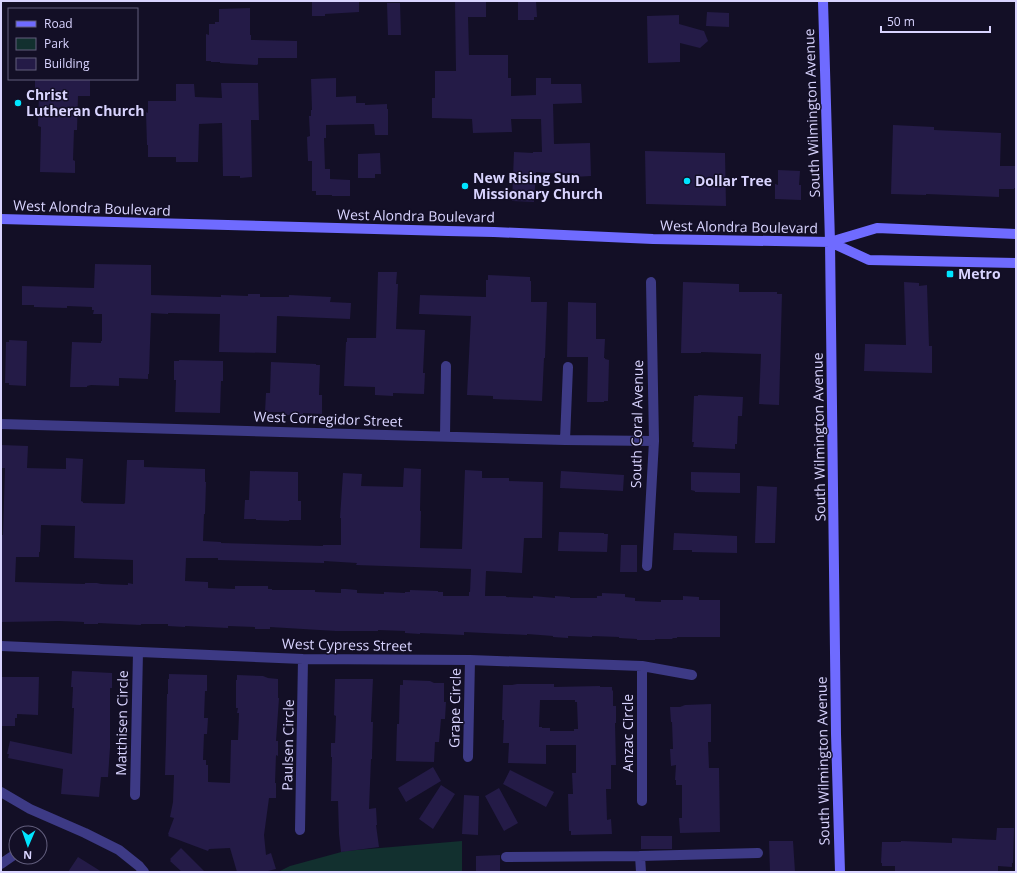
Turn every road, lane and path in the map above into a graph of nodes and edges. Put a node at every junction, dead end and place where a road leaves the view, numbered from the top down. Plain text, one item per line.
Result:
1 (823, 1) edge
2 (1, 219) edge
3 (1016, 234) edge
4 (830, 242) junction
5 (1016, 263) edge
6 (651, 282) dead end
7 (446, 366) dead end
8 (568, 367) dead end
9 (1, 424) edge
10 (445, 436) junction
11 (565, 440) junction
12 (654, 441) junction
13 (647, 566) dead end
14 (1, 646) edge
15 (138, 652) junction
16 (303, 659) junction
17 (470, 660) junction
18 (642, 666) junction
19 (692, 675) dead end
20 (468, 757) dead end
21 (1, 792) edge
22 (135, 795) dead end
23 (642, 801) dead end
24 (300, 830) dead end
25 (758, 853) dead end
26 (640, 856) junction
27 (506, 858) dead end
28 (144, 872) edge
29 (641, 872) edge
30 (840, 872) edge

1 - 4 main road, South Wilmington Avenue
2 - 4 main road, West Alondra Boulevard
3 - 4 main road, West Alondra Boulevard
4 - 5 main road, West Alondra Boulevard
4 - 30 main road, South Wilmington Avenue
6 - 12 street, South Coral Avenue
7 - 10 street
8 - 11 street
9 - 10 street, West Corregidor Street
10 - 11 street, West Corregidor Street
11 - 12 street, West Corregidor Street
12 - 13 street, South Coral Avenue
14 - 15 street, West Cypress Street
15 - 16 street, West Cypress Street
15 - 22 street, Matthisen Circle
16 - 17 street, West Cypress Street
16 - 24 street, Paulsen Circle
17 - 18 street, West Cypress Street
17 - 20 street, Grape Circle
18 - 19 street, West Cypress Street
18 - 23 street, Anzac Circle
21 - 28 street
25 - 26 street
26 - 27 street
26 - 29 street

